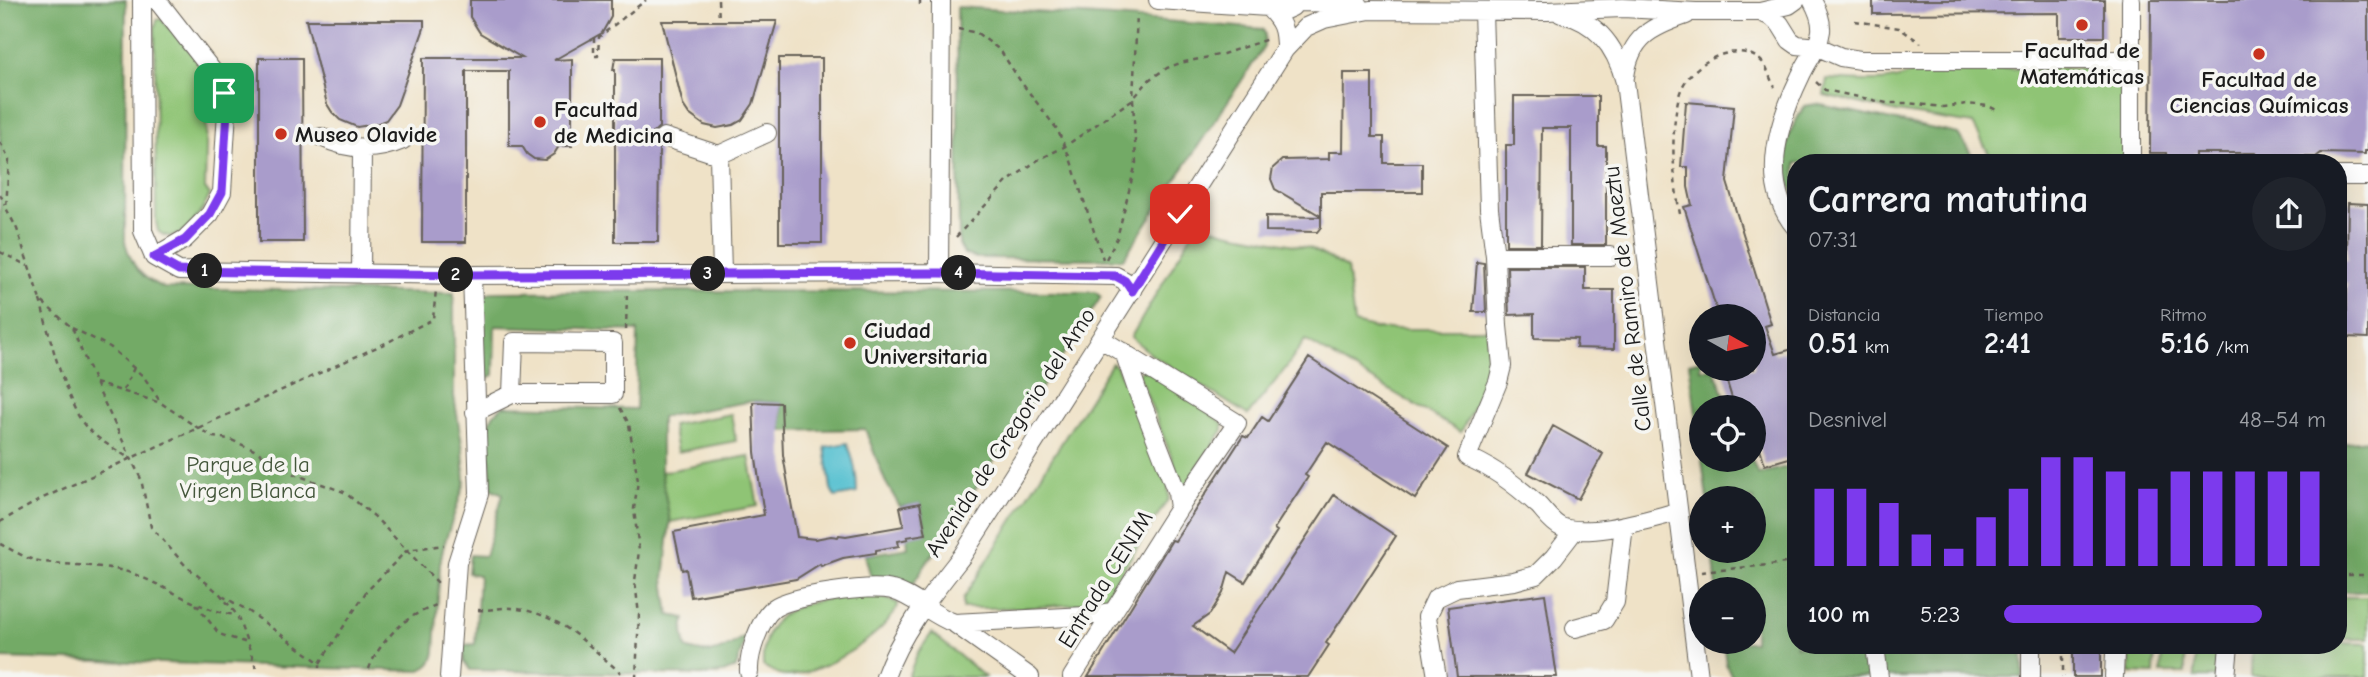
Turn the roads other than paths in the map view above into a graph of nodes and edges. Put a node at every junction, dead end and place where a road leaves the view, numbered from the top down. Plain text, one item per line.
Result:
1 (142, 0) edge
2 (157, 0) edge
3 (941, 0) edge
4 (1161, 0) edge
5 (1796, 0) edge
6 (1812, 0) edge
7 (2131, 0) edge
8 (1292, 1) edge
9 (1360, 4) edge
10 (1268, 7) junction
11 (1483, 11) junction
12 (1548, 11) junction
13 (1696, 12) junction
14 (1760, 12) junction
15 (1818, 47) junction
16 (1285, 49) junction
17 (2131, 60) junction
18 (1625, 82) junction
19 (768, 133) dead end
20 (320, 137) dead end
21 (664, 137) dead end
22 (403, 140) dead end
23 (362, 148) junction
24 (2131, 154) edge
25 (719, 155) junction
26 (2347, 176) edge
27 (2368, 176) edge
28 (1787, 218) edge
29 (1495, 256) junction
30 (1611, 256) dead end
31 (154, 257) junction
32 (939, 273) junction
33 (361, 274) junction
34 (722, 274) junction
35 (472, 275) junction
36 (1132, 291) junction
37 (1101, 339) junction
38 (1124, 352) junction
39 (512, 394) junction
40 (475, 412) junction
41 (1179, 508) junction
42 (1678, 512) junction
43 (1624, 525) junction
44 (1574, 530) junction
45 (922, 607) junction
46 (1112, 612) junction
47 (954, 623) junction
48 (1575, 628) dead end
49 (1876, 654) edge
50 (2031, 654) edge
51 (2115, 654) edge
52 (2228, 654) edge
53 (749, 672) dead end
54 (449, 677) edge
55 (885, 677) edge
56 (1030, 677) edge
57 (1072, 677) edge
58 (1437, 677) edge
59 (1699, 677) edge
60 (1880, 677) edge
61 (2031, 677) edge
62 (2114, 677) edge
63 (2226, 677) edge

1 - 31 street
2 - 31 street
3 - 32 street
4 - 10 street
5 - 14 street
6 - 15 street
7 - 17 street
8 - 9 street
8 - 10 street
9 - 11 street
9 - 16 street, Avenida de Gregorio del Amo
10 - 16 street
11 - 12 street
11 - 29 street
12 - 13 street
12 - 18 street, Calle de Ramiro de Maeztu
13 - 14 street
13 - 18 street, Calle de Ramiro de Maeztu
14 - 15 street
15 - 17 street
15 - 28 street
16 - 36 street, Avenida de Gregorio del Amo
17 - 24 street
18 - 42 street, Calle de Ramiro de Maeztu
19 - 25 street
20 - 23 street
21 - 25 street
22 - 23 street
23 - 33 street
25 - 34 street
26 - 27 street
29 - 30 street
29 - 44 street
31 - 33 street
32 - 34 street
32 - 36 street
33 - 35 street
34 - 35 street
35 - 40 street
36 - 37 street, Avenida de Gregorio del Amo
37 - 38 street, Entrada CENIM
37 - 45 street, Avenida de Gregorio del Amo
38 - 41 street, Entrada CENIM
38 - 41 street, Entrada CENIM
39 - 39 street
39 - 40 street
40 - 54 street
41 - 46 street, Entrada CENIM
42 - 43 street
42 - 59 street, Calle de Ramiro de Maeztu
43 - 44 street
43 - 48 street
44 - 58 street
45 - 47 street
45 - 53 street
45 - 55 street, Avenida de Gregorio del Amo
46 - 47 street
46 - 57 street, Entrada CENIM
47 - 56 street
49 - 60 street
50 - 61 street
51 - 62 street
52 - 63 street

